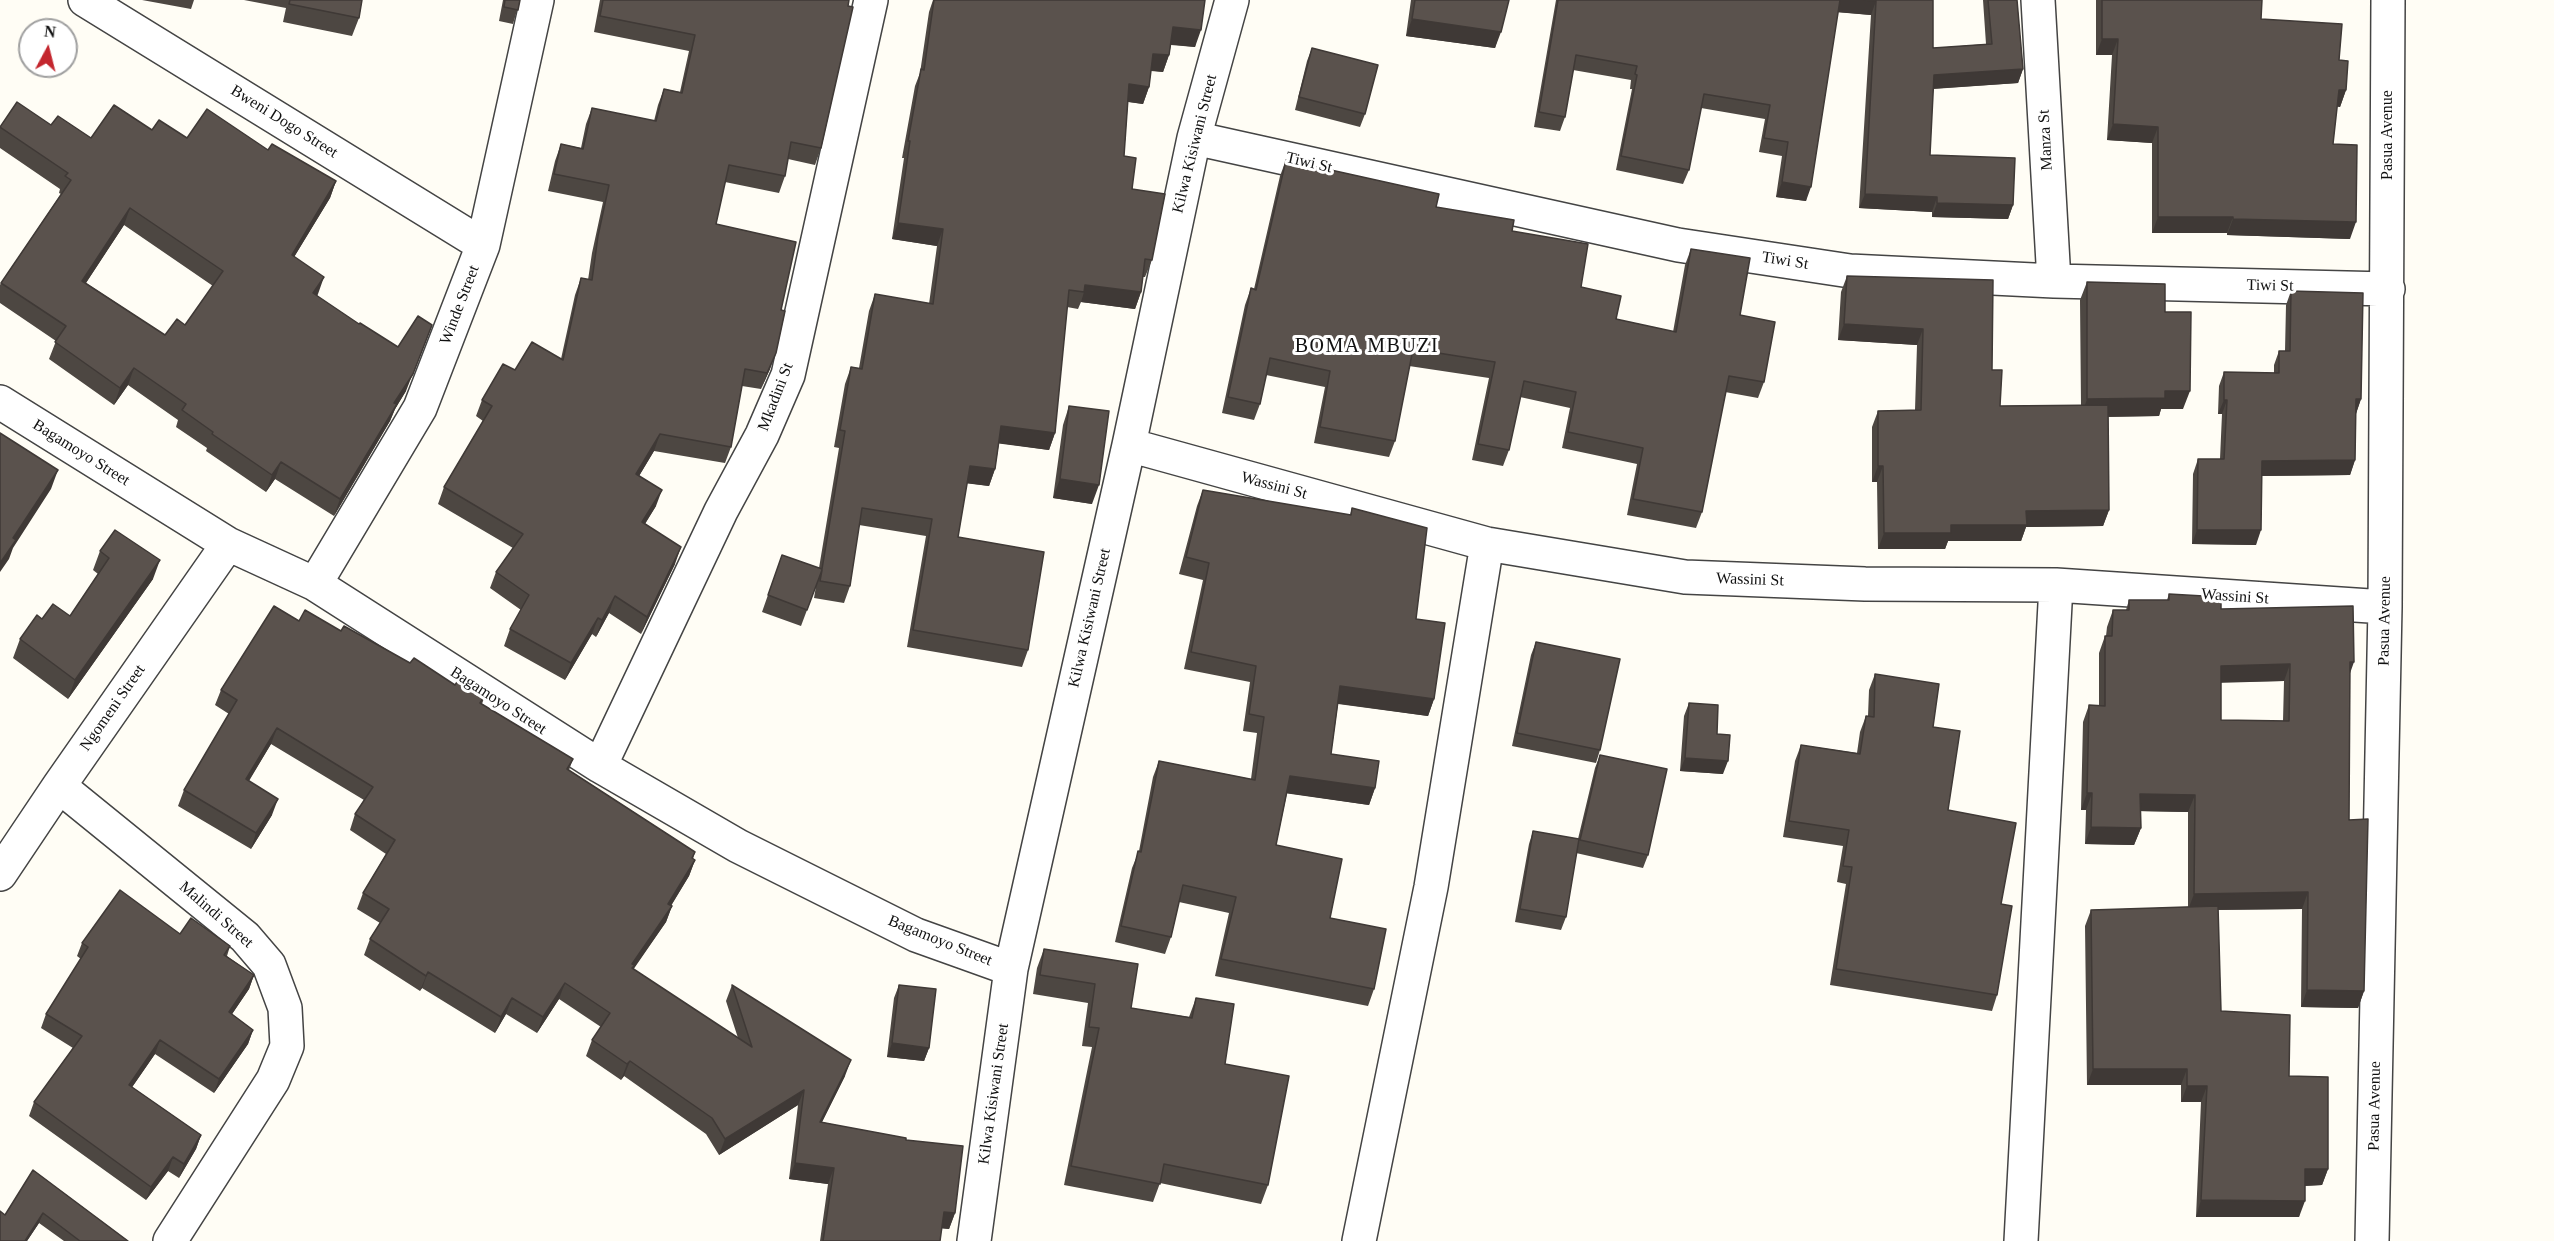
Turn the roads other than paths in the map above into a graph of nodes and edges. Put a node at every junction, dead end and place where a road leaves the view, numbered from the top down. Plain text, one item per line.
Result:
1 (85, 0) edge
2 (537, 0) edge
3 (872, 0) edge
4 (1232, 0) edge
5 (2038, 0) edge
6 (2388, 0) edge
7 (1194, 138) junction
8 (483, 245) junction
9 (2054, 281) junction
10 (2388, 289) junction
11 (0, 402) edge
12 (1129, 446) junction
13 (228, 544) junction
14 (1487, 544) junction
15 (315, 584) junction
16 (2056, 585) junction
17 (2385, 607) junction
18 (600, 766) junction
19 (59, 786) junction
20 (0, 874) edge
21 (1011, 969) junction
22 (170, 1241) edge
23 (974, 1241) edge
24 (1359, 1241) edge
25 (2021, 1241) edge
26 (2372, 1241) edge

1 - 8 street, Bweni Dogo Street
2 - 8 street, Winde Street
3 - 18 street, Mkadini St
4 - 7 street, Kilwa Kisiwani Street
5 - 9 street, Manza St
6 - 10 street, Pasua Avenue
7 - 9 street, Tiwi St
7 - 12 street, Kilwa Kisiwani Street
8 - 15 street, Winde Street
9 - 10 street, Tiwi St
10 - 17 street, Pasua Avenue
11 - 13 street, Bagamoyo Street
12 - 14 street, Wassini St
12 - 21 street, Kilwa Kisiwani Street
13 - 15 street, Bagamoyo Street
13 - 19 street, Ngomeni Street
14 - 16 street, Wassini St
14 - 24 street
15 - 18 street, Bagamoyo Street
16 - 17 street, Wassini St
16 - 25 street
17 - 26 street, Pasua Avenue
18 - 21 street, Bagamoyo Street
19 - 20 street, Ngomeni Street
19 - 22 street, Malindi Street
21 - 23 street, Kilwa Kisiwani Street

